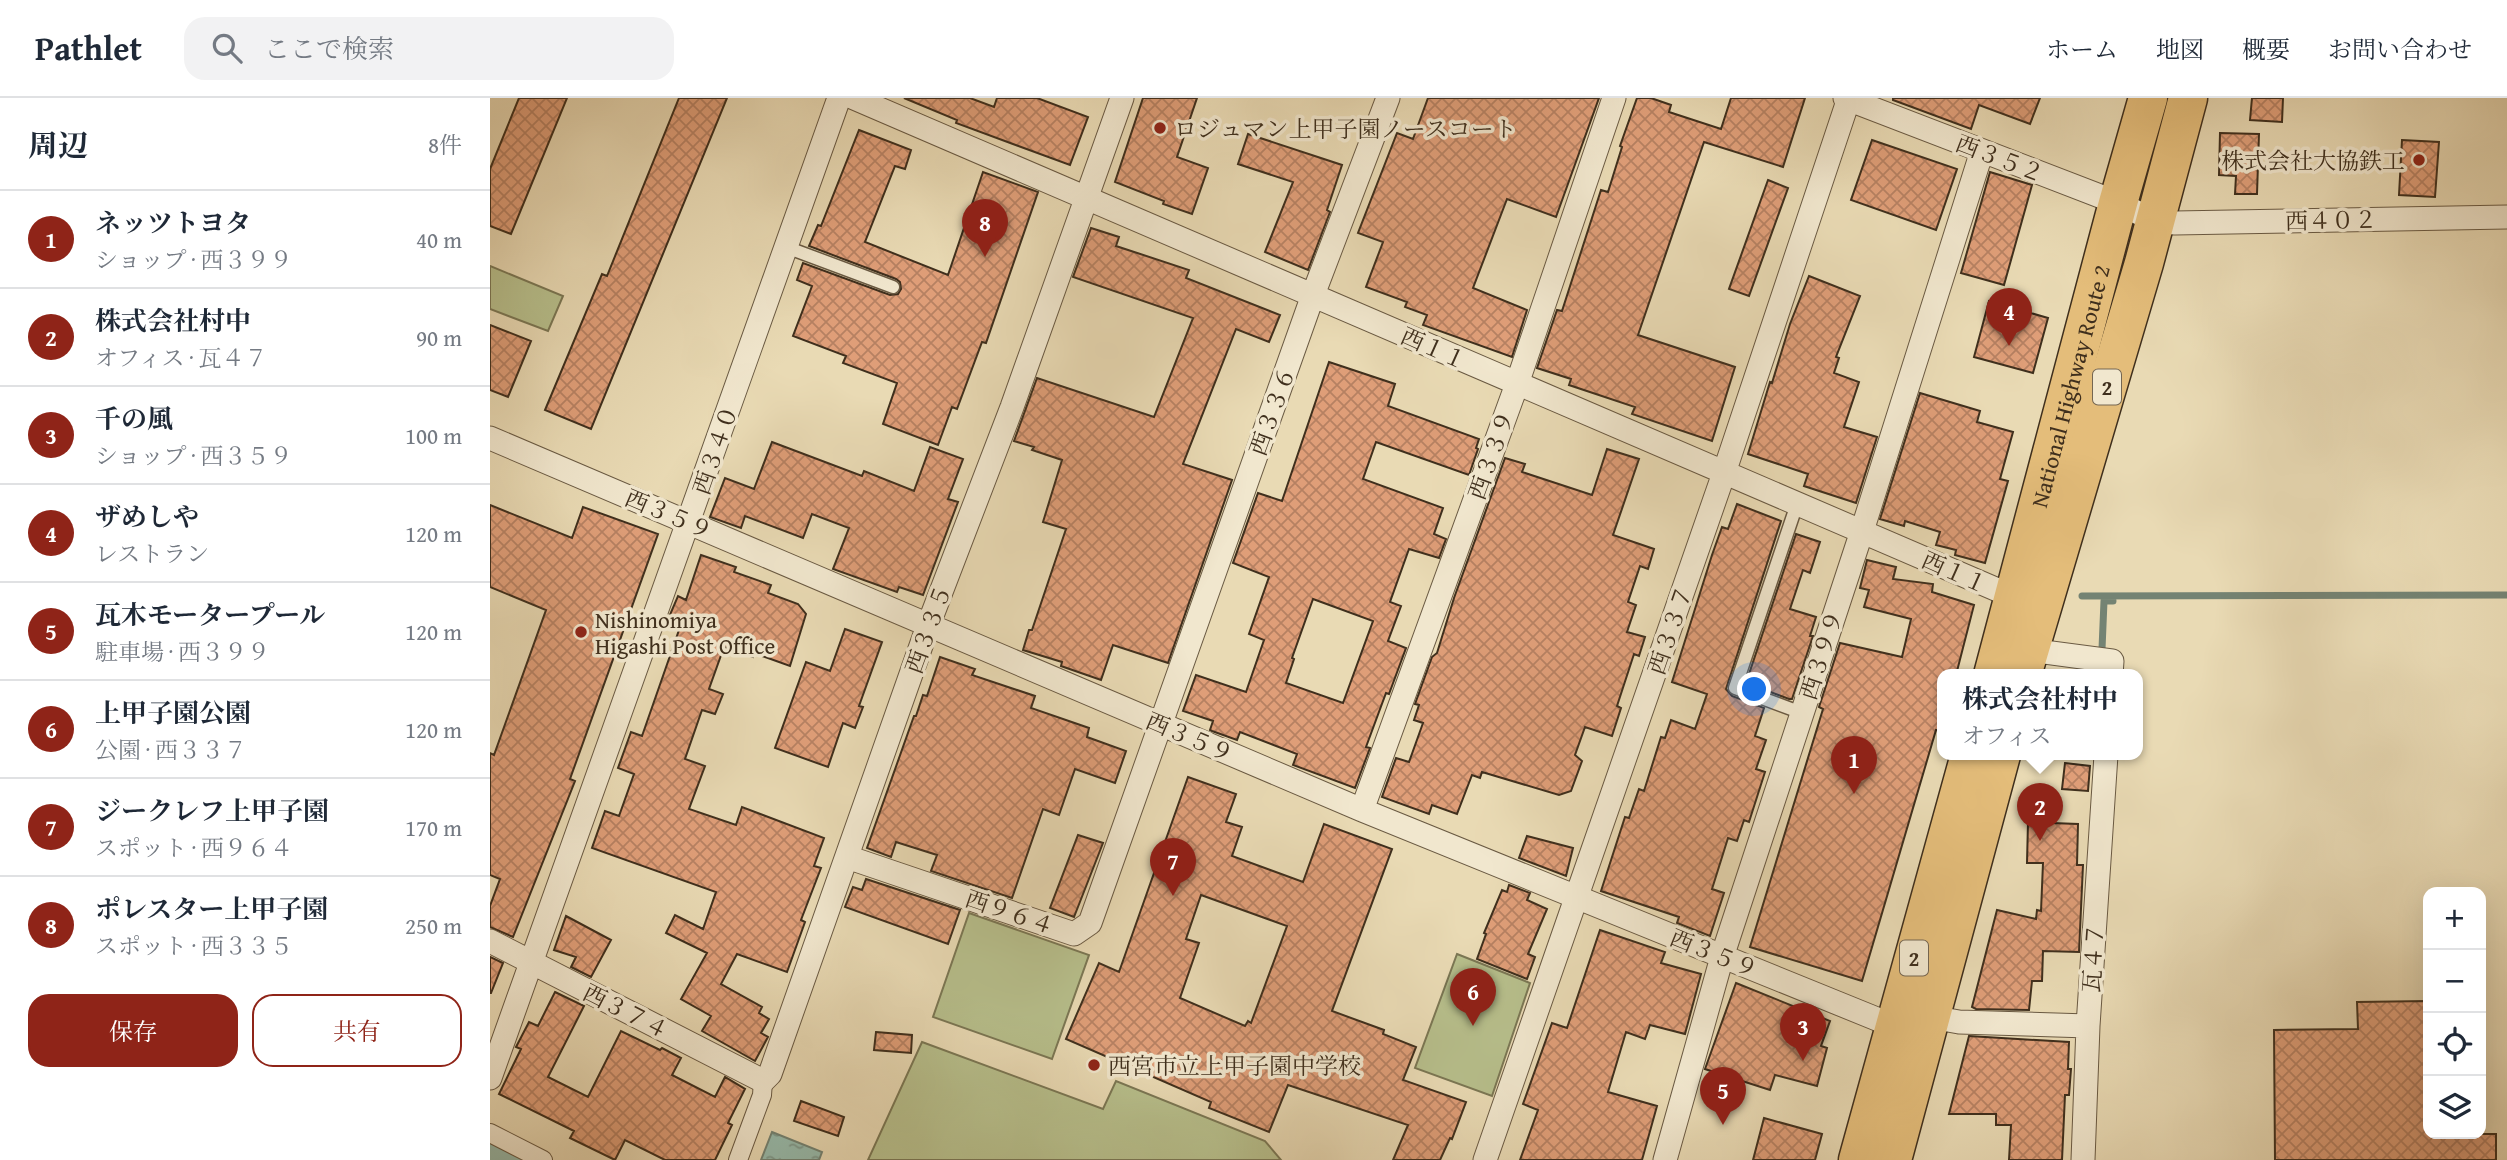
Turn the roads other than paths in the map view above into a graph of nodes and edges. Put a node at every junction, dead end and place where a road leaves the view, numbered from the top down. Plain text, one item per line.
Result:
1 (839, 98) edge
2 (854, 98) edge
3 (1122, 98) edge
4 (1388, 98) edge
5 (1614, 98) edge
6 (1847, 98) edge
7 (2148, 98) edge
8 (2188, 98) edge
9 (1982, 151) junction
10 (1087, 198) junction
11 (2118, 203) junction
12 (2507, 217) edge
13 (2155, 221) junction
14 (786, 247) junction
15 (893, 287) dead end
16 (1313, 295) junction
17 (1517, 384) junction
18 (490, 438) edge
19 (1724, 473) junction
20 (1797, 504) junction
21 (689, 522) junction
22 (1861, 531) junction
23 (2014, 597) junction
24 (928, 626) junction
25 (2026, 662) edge
26 (1995, 669) edge
27 (2111, 669) edge
28 (1802, 713) junction
29 (1161, 725) junction
30 (1969, 760) edge
31 (2000, 760) edge
32 (2106, 760) edge
33 (1362, 810) junction
34 (847, 857) junction
35 (1578, 898) junction
36 (490, 941) edge
37 (1722, 957) junction
38 (531, 962) junction
39 (1931, 1017) junction
40 (1894, 1026) junction
41 (2088, 1026) junction
42 (490, 1078) edge
43 (763, 1081) junction
44 (490, 1133) edge
45 (543, 1160) edge
46 (738, 1160) edge
47 (1485, 1160) edge
48 (1665, 1160) edge
49 (1858, 1160) edge
50 (1892, 1160) edge
51 (2083, 1160) edge

1 - 14 street, 西３４０
2 - 10 street, 西１１
3 - 10 street, 西３３５
4 - 16 street, 西３３６
5 - 17 street, 西３３９
6 - 9 street, 西３５２
6 - 19 street, 西３３７
7 - 11 highway, National Highway Route 2 / 2
8 - 13 highway, National Highway Route 2 / 2
9 - 11 street, 西３５２
9 - 22 street, 西３９９
10 - 16 street, 西１１
10 - 24 street, 西３３５
11 - 13 street, 西３５２
11 - 23 highway, National Highway Route 2 / 2
12 - 13 street, 西４０２
13 - 25 highway, National Highway Route 2 / 2
14 - 15 lane
14 - 21 street, 西３４０
16 - 17 street, 西１１
16 - 29 street, 西３３６
17 - 19 street, 西１１
17 - 33 street, 西３３９
18 - 21 street, 西３５９
19 - 20 street, 西１１
19 - 35 street, 西３３７
20 - 22 street, 西１１
20 - 28 lane
21 - 24 street, 西３５９
21 - 38 street, 西３４０
22 - 23 street, 西１１
22 - 28 street, 西３９９
23 - 26 highway, National Highway Route 2 / 2
24 - 29 street, 西３５９
24 - 34 street, 西３３５
25 - 27 street
28 - 37 street, 西３９９
29 - 33 street, 西３５９
29 - 34 street, 西９６４
30 - 40 highway, 2
31 - 39 highway, 2
32 - 41 street, 瓦４７
33 - 35 street, 西３５９
34 - 43 street, 西３３５
35 - 37 street, 西３５９
35 - 47 street, 西３３７
36 - 38 street, 西３７４
37 - 40 street, 西３５９
37 - 48 street, 西３９９
38 - 42 street, 西３４０
38 - 43 street, 西３７４
39 - 41 street
39 - 50 highway, 2
40 - 49 highway, 2
41 - 51 street, 瓦４７
43 - 46 street, 西３３５
44 - 45 street

